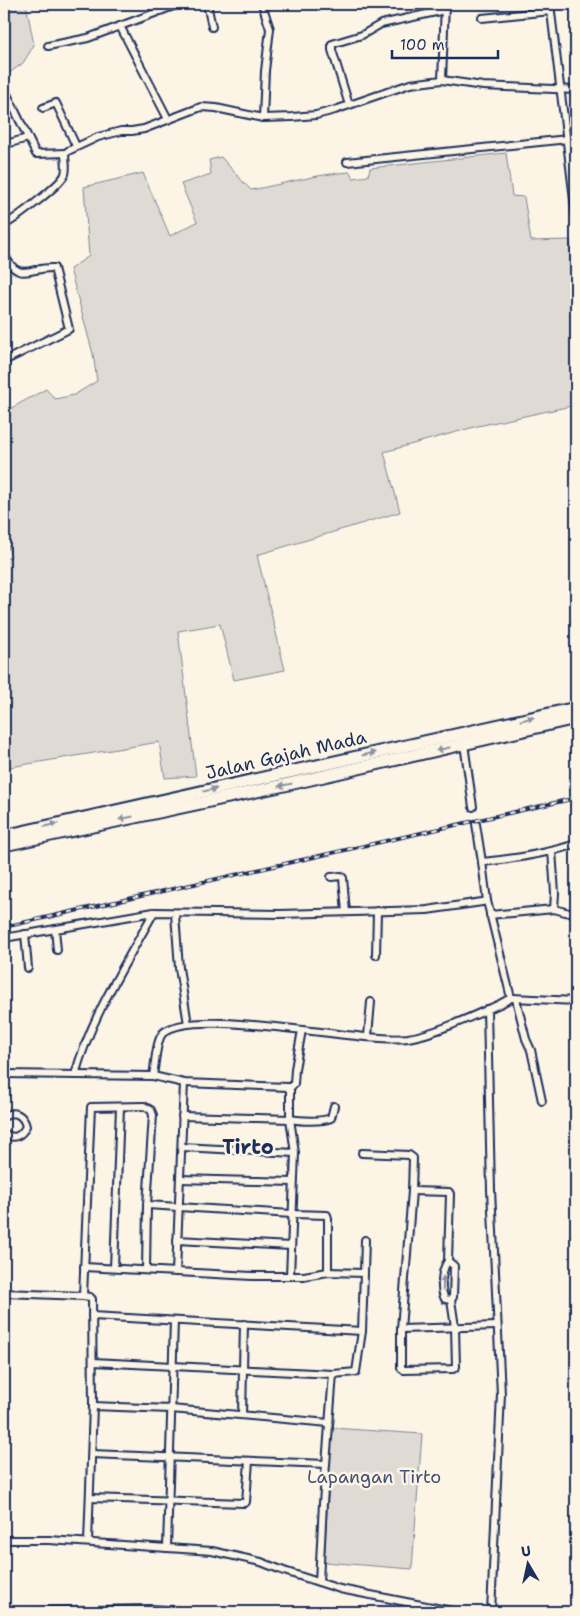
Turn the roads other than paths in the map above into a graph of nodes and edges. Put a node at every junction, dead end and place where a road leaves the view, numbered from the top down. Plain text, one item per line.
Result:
1 (179, 4) edge
2 (207, 4) edge
3 (262, 4) edge
4 (445, 7) edge
5 (550, 7) edge
6 (482, 18) dead end
7 (120, 26) junction
8 (212, 27) dead end
9 (48, 46) dead end
10 (442, 80) junction
11 (562, 89) junction
12 (5, 90) dead end
13 (576, 90) edge
14 (349, 105) junction
15 (43, 108) dead end
16 (263, 118) junction
17 (168, 119) junction
18 (28, 138) junction
19 (568, 138) junction
20 (6, 144) dead end
21 (76, 146) junction
22 (66, 153) junction
23 (347, 162) dead end
24 (574, 180) edge
25 (576, 216) edge
26 (4, 225) edge
27 (4, 254) edge
28 (4, 357) edge
29 (576, 708) edge
30 (576, 718) edge
31 (464, 744) junction
32 (472, 807) dead end
33 (476, 824) dead end
34 (4, 836) edge
35 (576, 844) edge
36 (4, 845) edge
37 (552, 851) junction
38 (482, 862) junction
39 (331, 877) dead end
40 (487, 901) junction
41 (554, 909) junction
42 (377, 911) junction
43 (154, 912) junction
44 (346, 912) junction
45 (175, 914) junction
46 (573, 914) dead end
47 (490, 915) junction
48 (55, 929) junction
49 (26, 934) junction
50 (4, 938) edge
51 (57, 950) dead end
52 (376, 955) dead end
53 (28, 968) dead end
54 (514, 998) junction
55 (576, 1001) edge
56 (371, 1002) dead end
57 (487, 1010) junction
58 (188, 1024) junction
59 (302, 1030) junction
60 (368, 1036) junction
61 (4, 1074) edge
62 (75, 1075) junction
63 (153, 1076) junction
64 (184, 1083) junction
65 (289, 1089) junction
66 (542, 1101) dead end
67 (334, 1106) dead end
68 (120, 1107) junction
69 (182, 1116) junction
70 (4, 1117) edge
71 (290, 1119) junction
72 (4, 1133) edge
73 (182, 1147) junction
74 (295, 1153) junction
75 (362, 1153) dead end
76 (180, 1178) junction
77 (293, 1182) junction
78 (412, 1191) junction
79 (147, 1205) junction
80 (179, 1207) junction
81 (292, 1214) junction
82 (177, 1240) junction
83 (365, 1240) dead end
84 (291, 1246) junction
85 (448, 1261) junction
86 (84, 1267) junction
87 (114, 1268) junction
88 (146, 1270) junction
89 (176, 1272) junction
90 (328, 1272) junction
91 (364, 1273) junction
92 (290, 1276) junction
93 (4, 1293) edge
94 (83, 1296) junction
95 (451, 1300) junction
96 (92, 1316) junction
97 (174, 1321) junction
98 (244, 1324) junction
99 (497, 1326) junction
100 (455, 1327) junction
101 (401, 1329) junction
102 (362, 1331) junction
103 (93, 1362) junction
104 (173, 1366) junction
105 (242, 1369) junction
106 (334, 1374) junction
107 (93, 1406) junction
108 (171, 1409) junction
109 (242, 1414) junction
110 (329, 1422) junction
111 (92, 1454) junction
112 (170, 1456) junction
113 (249, 1461) junction
114 (326, 1464) junction
115 (90, 1498) junction
116 (169, 1500) junction
117 (4, 1540) edge
118 (88, 1542) junction
119 (167, 1548) junction
120 (319, 1582) junction
121 (4, 1612) edge
122 (193, 1612) edge
123 (457, 1612) edge
124 (492, 1612) edge

1 - 7 street
2 - 8 street
3 - 16 street
4 - 10 street
4 - 14 street
5 - 6 street
5 - 11 street
7 - 9 street
7 - 17 street
10 - 11 street
10 - 14 street
11 - 13 street
11 - 19 street
12 - 18 street
14 - 16 street
15 - 21 street
16 - 17 street
17 - 21 street
18 - 20 street
18 - 22 street
19 - 23 street
19 - 24 street
21 - 22 street
22 - 26 street
24 - 25 street
27 - 28 street
34 -> 29 highway, Jalan Gajah Mada
30 - 31 highway, Jalan Gajah Mada
31 - 32 street
31 -> 36 highway, Jalan Gajah Mada
33 - 38 street
35 - 37 street
37 - 38 street
37 - 41 street
38 - 40 street
39 - 44 street
40 - 42 street
40 - 47 street
41 - 46 street
41 - 47 street
42 - 44 street
42 - 52 street
43 - 45 street
43 - 48 street
43 - 62 street
44 - 45 street
45 - 58 street
47 - 54 street
48 - 49 street
48 - 51 street
49 - 50 street
49 - 53 street
54 - 55 street
54 - 57 street
54 - 66 street
56 - 60 street
57 - 60 street
57 - 99 street
58 - 59 street
58 - 63 street
59 - 60 street
59 - 65 street
61 - 62 street
62 - 63 street
63 - 64 street
64 - 65 street
64 - 69 street
65 - 71 street
67 - 71 street
68 - 79 street
68 - 86 street
68 - 87 street
69 - 71 street
69 - 73 street
70 - 72 street
71 - 74 street
73 - 74 street
73 - 76 street
74 - 77 street
75 - 78 street
76 - 77 street
76 - 80 street
77 - 81 street
78 - 85 street
78 - 101 street
79 - 80 street
79 - 88 street
80 - 81 street
80 - 82 street
81 - 84 street
81 - 90 street
82 - 84 street
82 - 89 street
83 - 91 street
84 - 92 street
85 - 95 street
95 -> 85 street
86 - 87 street
86 - 94 street
87 - 88 street
88 - 89 street
89 - 92 street
90 - 91 street
90 - 92 street
91 - 102 street
93 - 94 street
94 - 96 street
95 - 100 street
96 - 97 street
96 - 103 street
97 - 98 street
97 - 104 street
98 - 102 street
98 - 105 street
99 - 100 street
99 - 124 street
100 - 101 street
100 - 101 street
102 - 106 street
103 - 104 street
103 - 107 street
104 - 105 street
104 - 108 street
105 - 106 street
105 - 109 street
106 - 110 street
107 - 108 street
107 - 111 street
108 - 109 street
108 - 112 street
109 - 110 street
110 - 114 street
111 - 112 street
111 - 115 street
112 - 113 street
112 - 116 street
113 - 114 street
113 - 116 street
114 - 120 street
115 - 116 street
115 - 118 street
116 - 119 street
117 - 118 street
118 - 119 street
119 - 120 street
120 - 123 street
121 - 122 street

